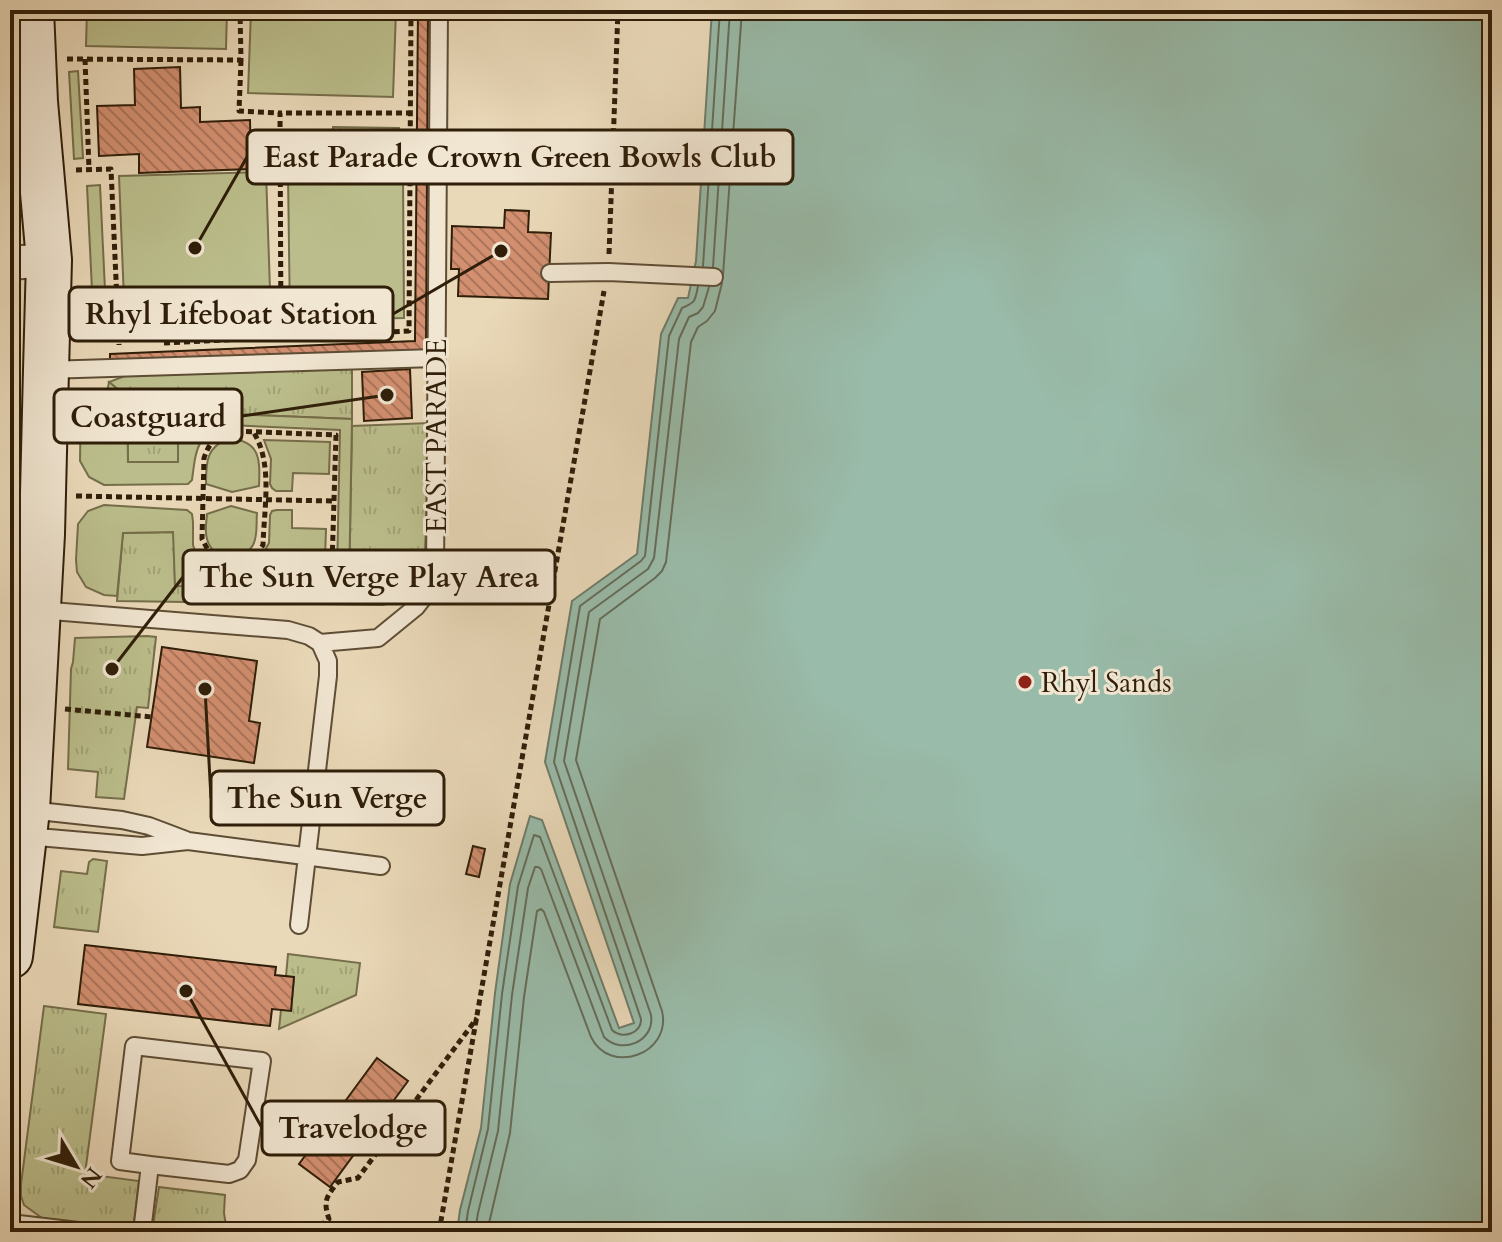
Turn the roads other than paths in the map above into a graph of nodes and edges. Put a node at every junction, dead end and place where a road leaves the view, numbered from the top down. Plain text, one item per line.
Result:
1 (31, 10) edge
2 (439, 10) edge
3 (22, 103) edge
4 (29, 261) edge
5 (550, 273) dead end
6 (714, 277) dead end
7 (436, 358) junction
8 (46, 370) junction
9 (38, 610) junction
10 (320, 643) junction
11 (21, 818) edge
12 (188, 841) junction
13 (308, 856) junction
14 (381, 866) dead end
15 (299, 925) dead end
16 (10, 956) edge
17 (150, 1165) junction
18 (10, 1223) edge
19 (87, 1232) edge
20 (142, 1232) edge

1 - 3 main road
2 - 7 lane, EAST PARADE
3 - 4 main road
4 - 8 main road
5 - 6 lane
7 - 8 lane
7 - 10 lane, EAST PARADE
8 - 9 main road
9 - 10 lane, EAST PARADE
9 - 11 main road
10 - 13 lane
11 - 12 lane
11 - 12 lane
11 - 16 main road
12 - 13 lane
13 - 14 lane
13 - 15 lane
17 - 17 lane
17 - 20 lane
18 - 19 lane

